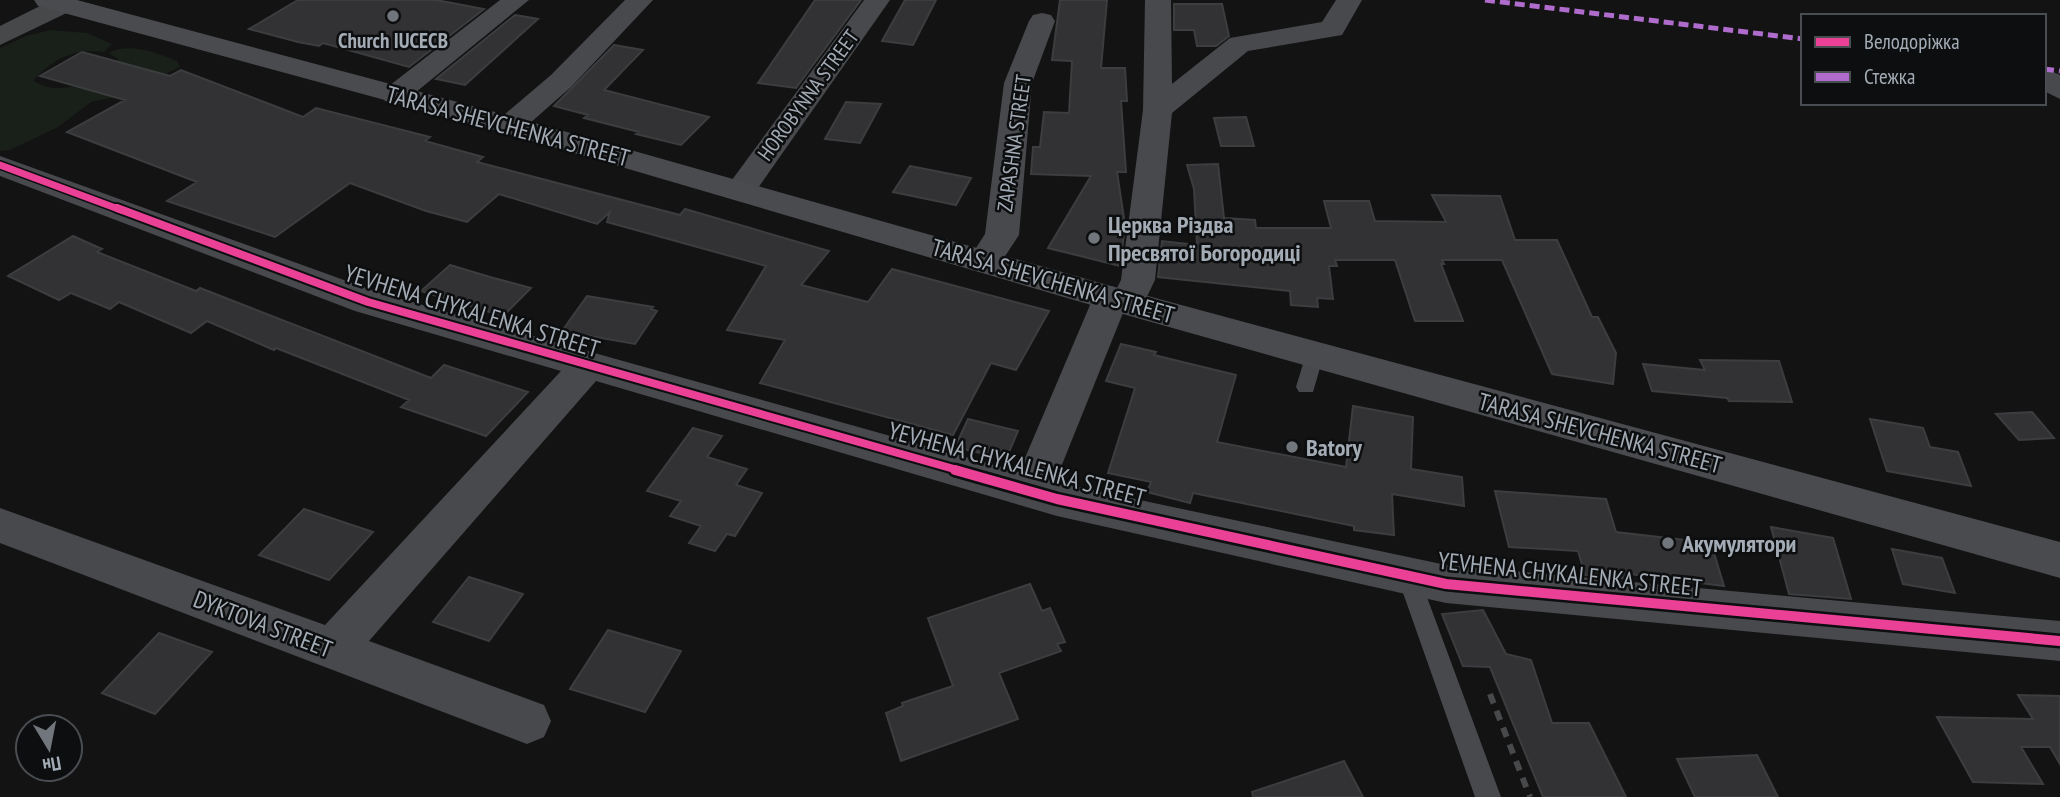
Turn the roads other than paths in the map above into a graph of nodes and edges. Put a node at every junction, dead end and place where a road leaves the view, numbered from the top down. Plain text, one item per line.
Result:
1 (516, 0) edge
2 (640, 0) edge
3 (877, 0) edge
4 (1158, 0) edge
5 (1349, 0) edge
6 (56, 2) edge
7 (1042, 21) dead end
8 (0, 37) edge
9 (2046, 78) edge
10 (2060, 90) edge
11 (395, 95) junction
12 (1158, 110) junction
13 (510, 125) junction
14 (0, 165) edge
15 (740, 191) junction
16 (984, 262) junction
17 (1119, 300) junction
18 (589, 366) junction
19 (1031, 491) junction
20 (0, 525) edge
21 (2060, 559) edge
22 (1407, 573) junction
23 (2060, 641) edge
24 (332, 650) junction
25 (527, 720) dead end
26 (1488, 797) edge

1 - 11 street
2 - 13 street
3 - 15 street, HOROBYNNA STREET
4 - 12 street
5 - 12 street
6 - 8 main road
6 - 11 main road, TARASA SHEVCHENKA STREET
7 - 16 street, ZAPASHNA STREET
9 - 10 street
11 - 13 main road, TARASA SHEVCHENKA STREET
12 - 17 street
13 - 15 main road, TARASA SHEVCHENKA STREET
14 - 18 street, YEVHENA CHYKALENKA STREET
15 - 16 main road, TARASA SHEVCHENKA STREET
16 - 17 main road, TARASA SHEVCHENKA STREET
17 - 19 street
17 - 21 main road, TARASA SHEVCHENKA STREET
18 - 19 street, YEVHENA CHYKALENKA STREET
18 - 24 street, YEVHENA CHYKALENKA STREET
19 - 22 street, YEVHENA CHYKALENKA STREET
20 - 24 street, DYKTOVA STREET
22 - 23 street, YEVHENA CHYKALENKA STREET
22 - 26 lane
24 - 25 street, DYKTOVA STREET

